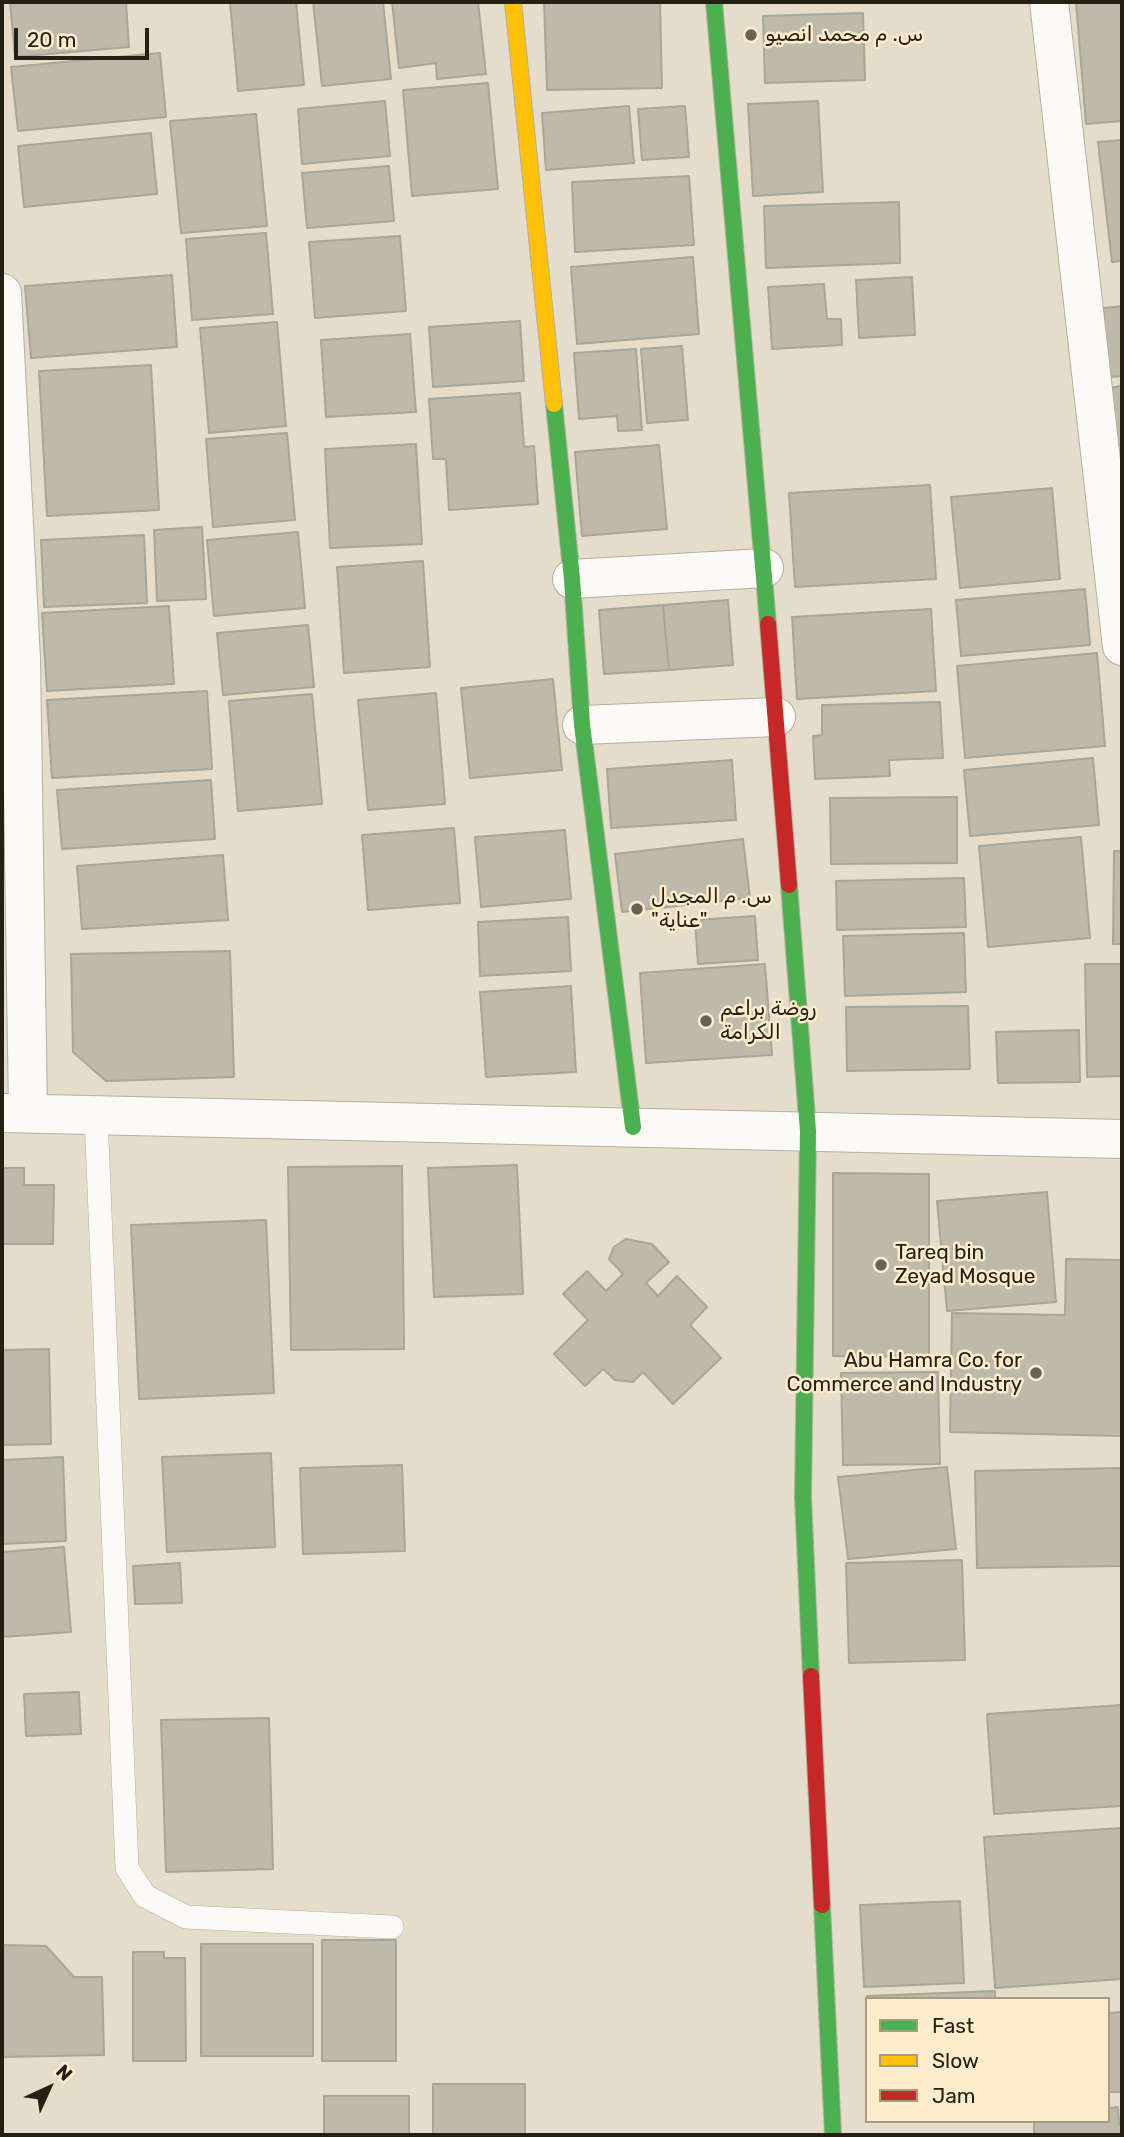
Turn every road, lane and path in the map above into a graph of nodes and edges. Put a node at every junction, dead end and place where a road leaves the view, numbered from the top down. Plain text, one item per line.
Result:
1 (513, 2) edge
2 (714, 2) edge
3 (1049, 2) edge
4 (2, 293) edge
5 (764, 568) junction
6 (1118, 577) edge
7 (572, 579) junction
8 (1122, 646) edge
9 (11, 659) edge
10 (776, 717) junction
11 (582, 725) junction
12 (15, 1113) edge
13 (96, 1115) junction
14 (633, 1127) junction
15 (808, 1131) junction
16 (1122, 1139) edge
17 (392, 1927) dead end
18 (833, 2135) edge

1 - 7 street
2 - 5 street
3 - 6 street
4 - 9 street
5 - 7 street
5 - 10 street
6 - 8 street
7 - 11 street
9 - 12 street
10 - 11 street
10 - 15 street
11 - 14 street
12 - 13 street
13 - 14 street
13 - 17 lane
14 - 15 street
15 - 16 street
15 - 18 street

